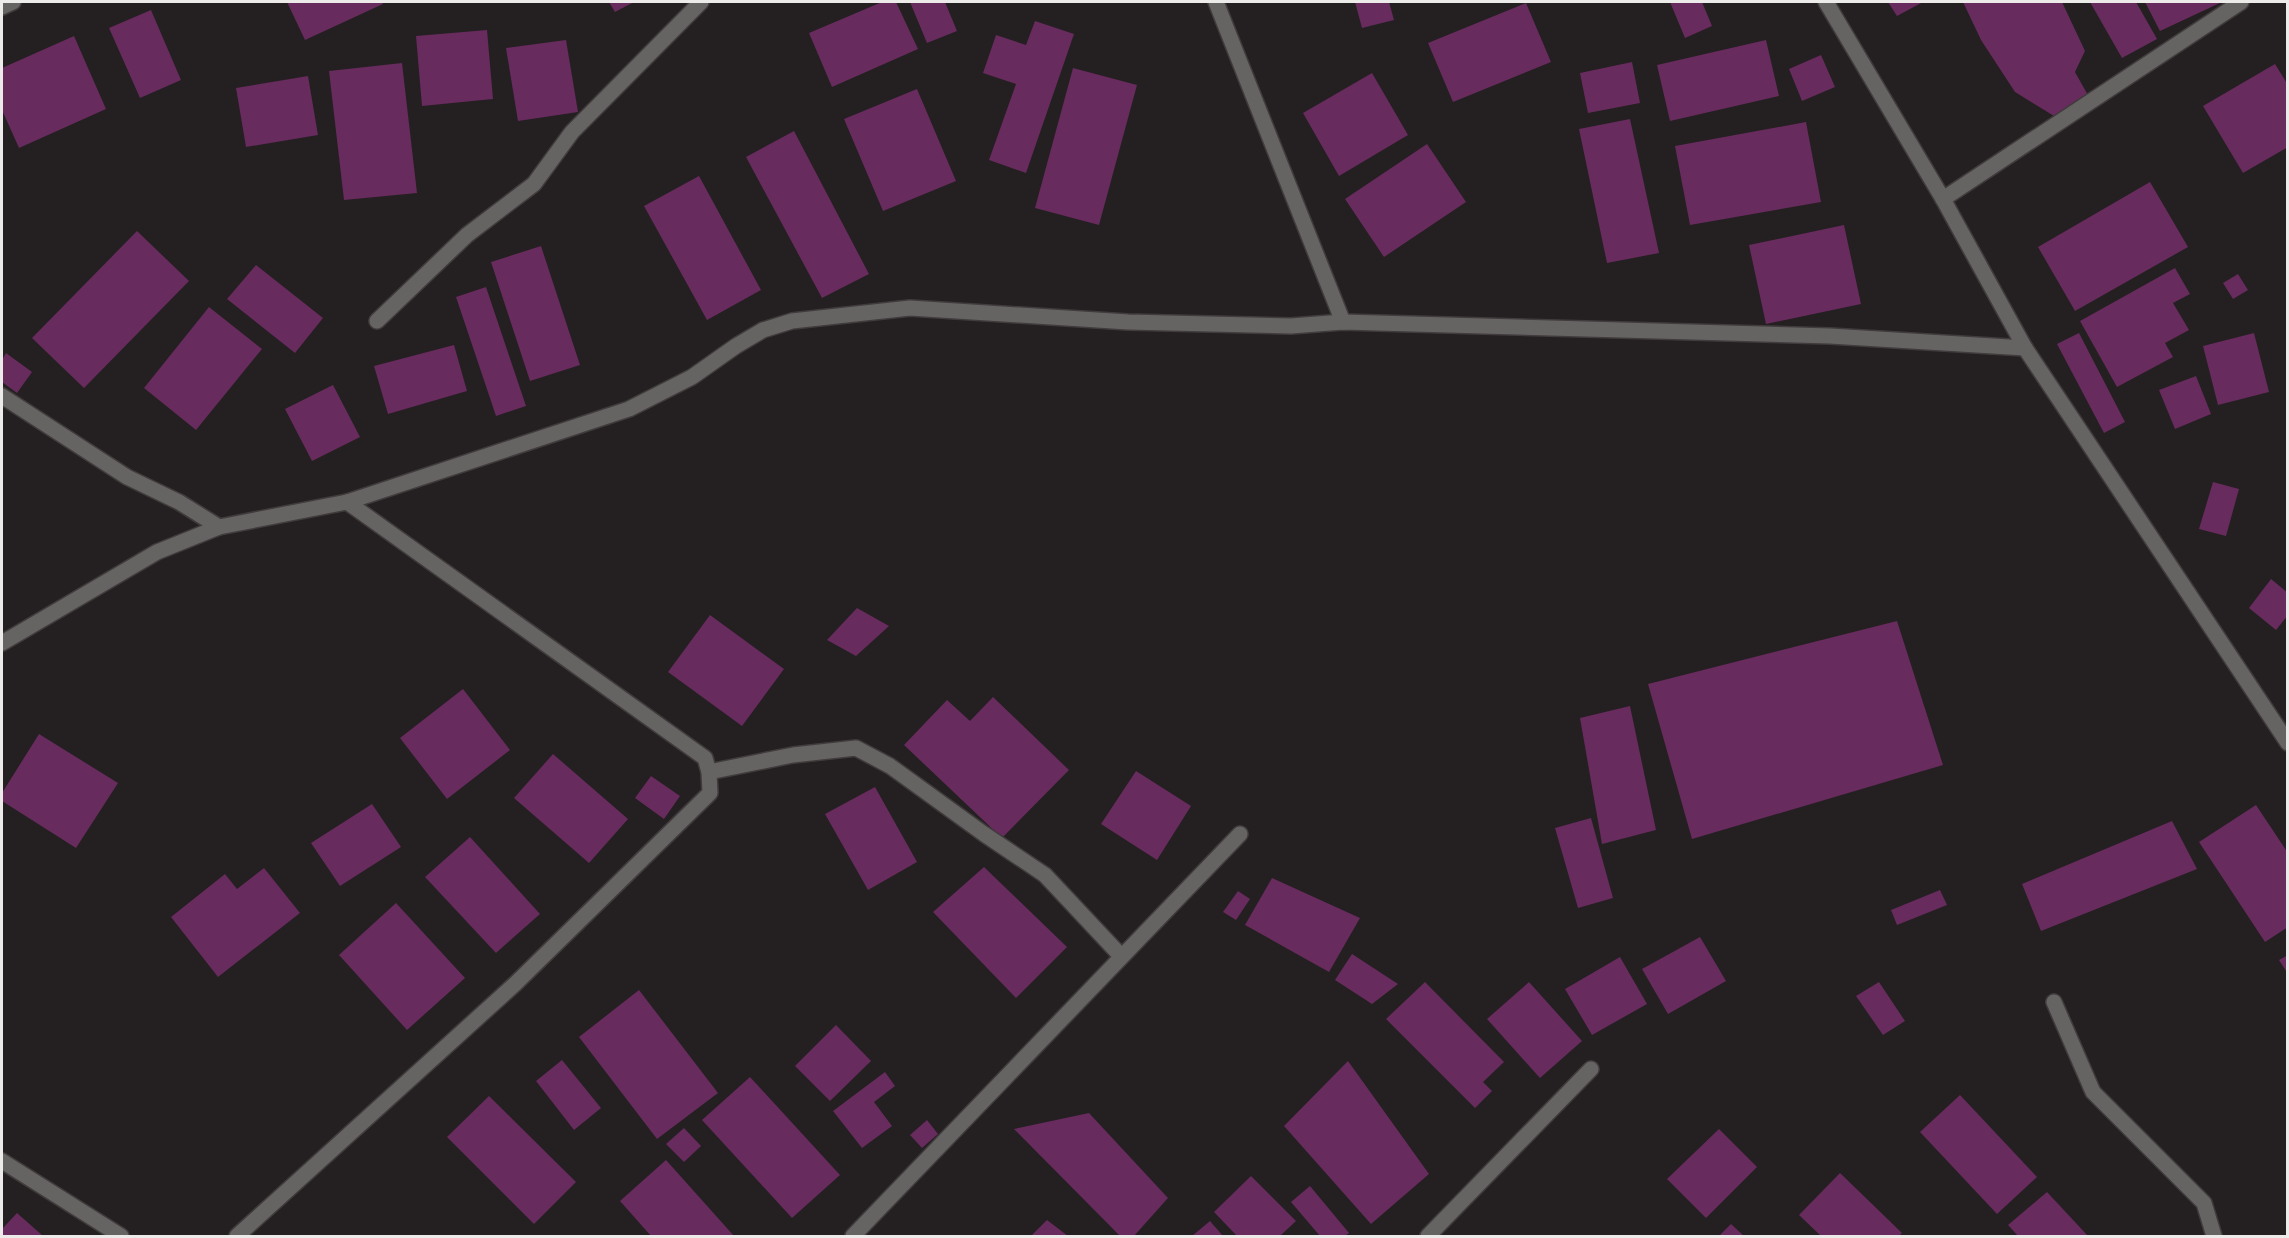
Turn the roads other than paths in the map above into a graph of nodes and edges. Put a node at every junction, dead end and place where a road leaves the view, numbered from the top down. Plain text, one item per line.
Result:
1 (13, 2) edge
2 (701, 2) edge
3 (1216, 2) edge
4 (1826, 2) edge
5 (2241, 2) edge
6 (2, 7) edge
7 (1943, 199) junction
8 (377, 321) dead end
9 (1343, 322) junction
10 (2025, 348) junction
11 (2, 396) edge
12 (347, 502) junction
13 (219, 527) junction
14 (2, 643) edge
15 (2288, 743) edge
16 (709, 772) junction
17 (1240, 834) dead end
18 (1121, 956) junction
19 (2054, 1002) dead end
20 (1591, 1069) dead end
21 (2, 1161) edge
22 (121, 1236) edge
23 (237, 1236) edge
24 (854, 1236) edge
25 (1428, 1236) edge
26 (2214, 1236) edge

1 - 6 street
2 - 8 street
3 - 9 street
4 - 7 street
5 - 7 street
7 - 10 street
9 - 10 street
9 - 12 street
10 - 15 street
11 - 13 street
12 - 13 street
12 - 16 street
13 - 14 street
16 - 18 street
16 - 23 street
17 - 18 street
18 - 24 street
19 - 26 street
20 - 25 street
21 - 22 street

